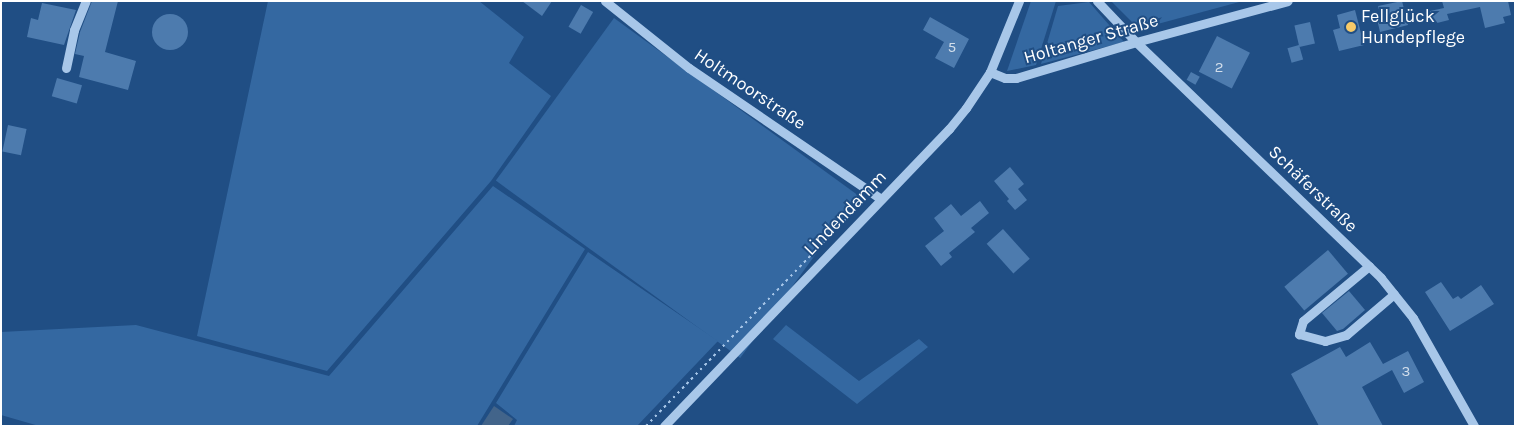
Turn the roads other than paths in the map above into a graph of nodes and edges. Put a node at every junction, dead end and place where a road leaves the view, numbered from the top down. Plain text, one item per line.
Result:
1 (86, 1) edge
2 (605, 1) edge
3 (1019, 1) edge
4 (1097, 1) edge
5 (1288, 1) edge
6 (1136, 42) junction
7 (66, 68) dead end
8 (990, 72) junction
9 (881, 199) junction
10 (1369, 266) junction
11 (1394, 294) junction
12 (664, 426) edge
13 (1474, 426) edge

1 - 7 street
2 - 9 street, Holtmoorstraße
3 - 8 street, Lindendamm
4 - 6 street, Schäferstraße
5 - 6 street, Holtanger Straße
6 - 8 street, Holtanger Straße
6 - 10 street, Schäferstraße
8 - 9 street, Lindendamm
9 - 12 street, Lindendamm
10 - 11 street, Schäferstraße
10 - 11 street
11 - 13 street, Schäferstraße

